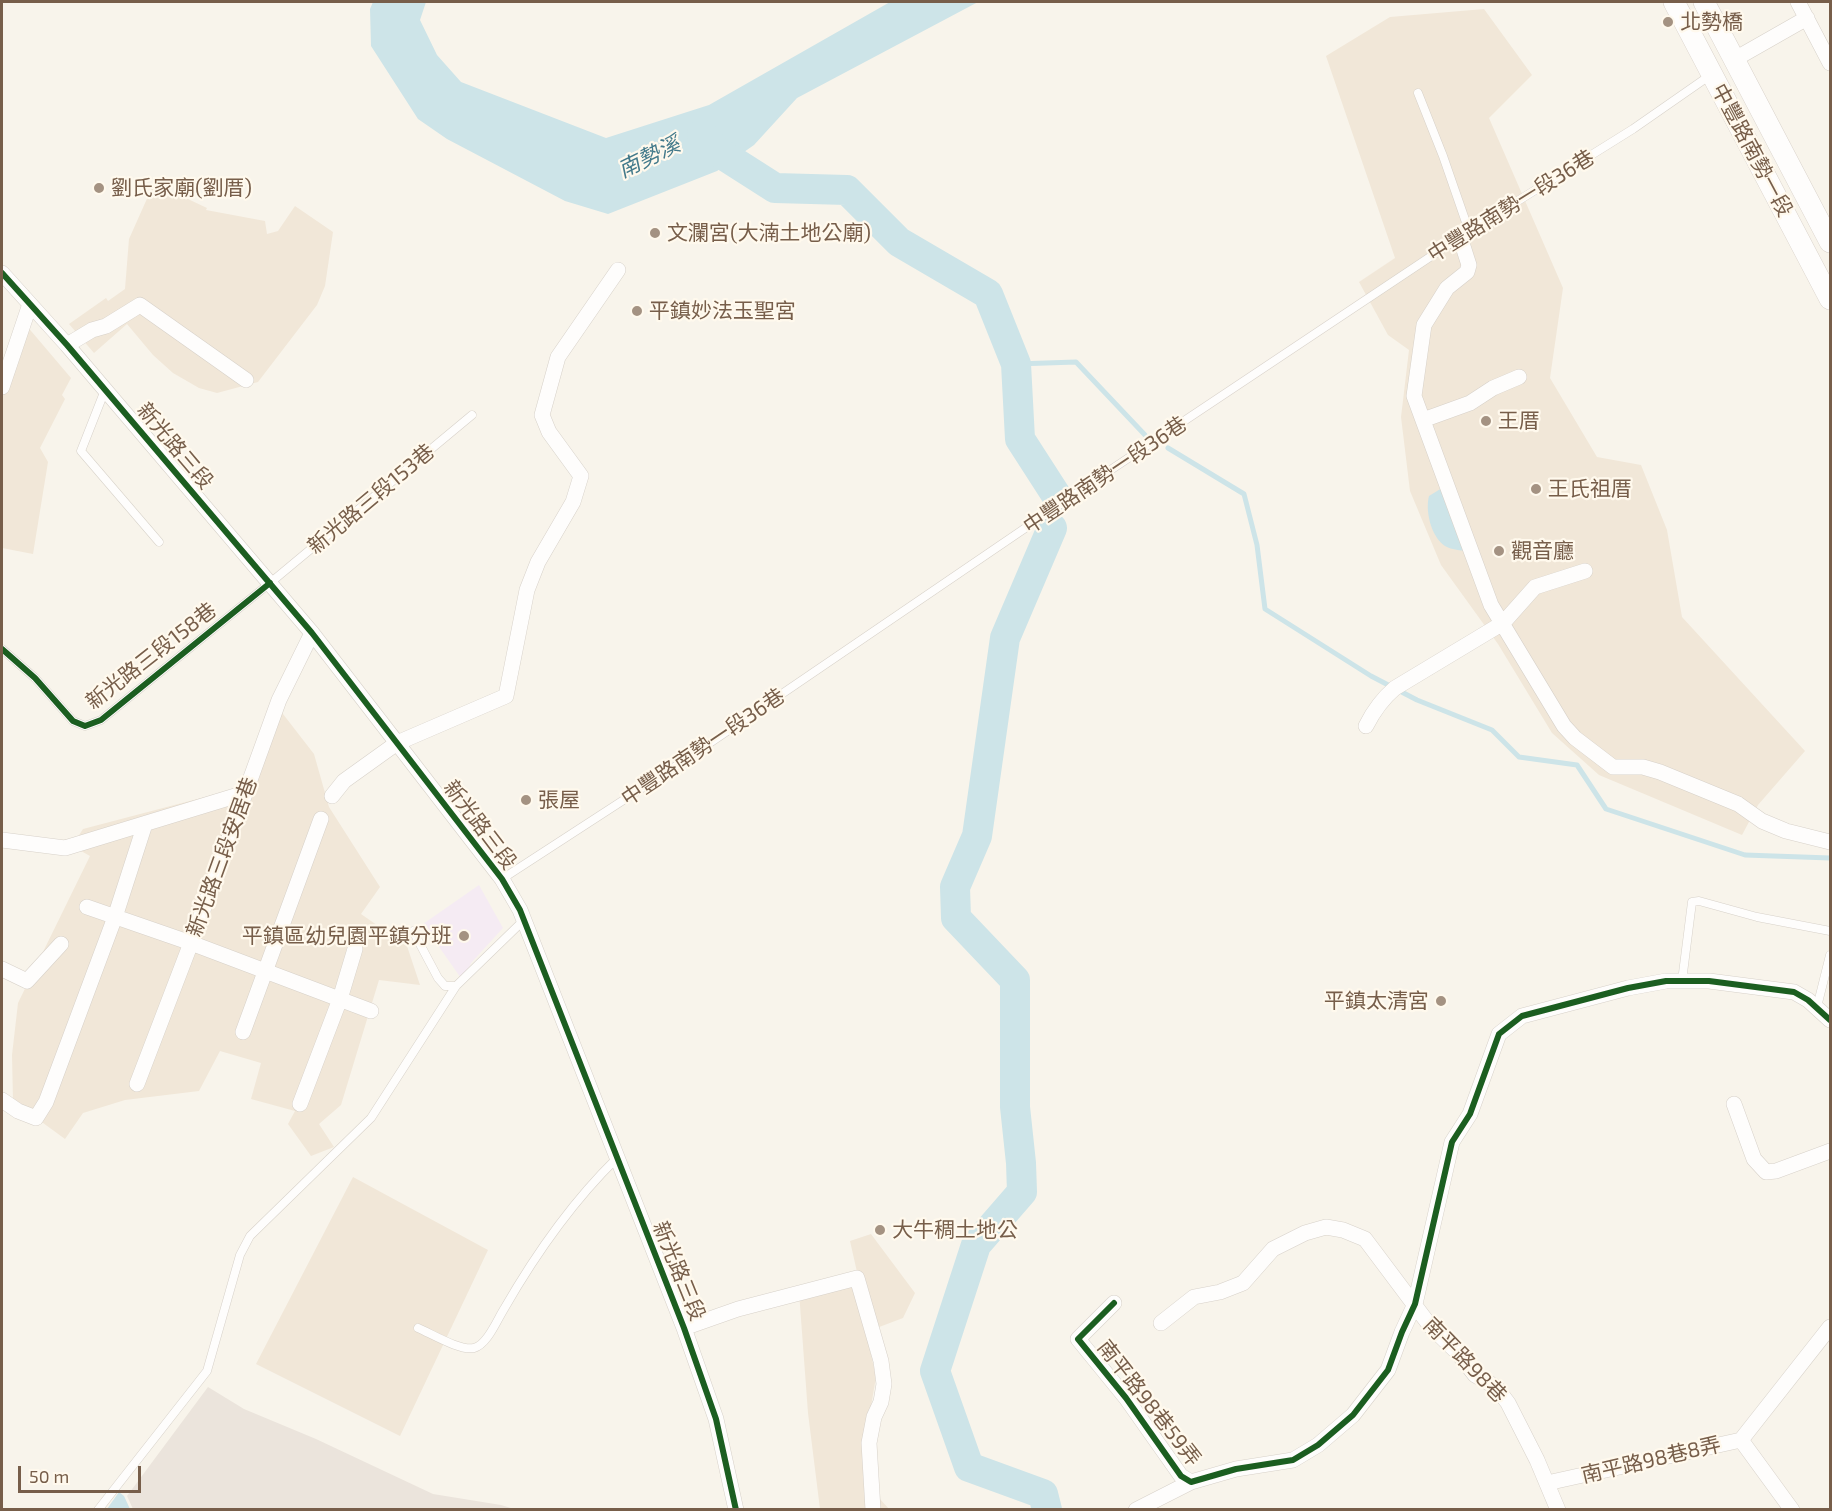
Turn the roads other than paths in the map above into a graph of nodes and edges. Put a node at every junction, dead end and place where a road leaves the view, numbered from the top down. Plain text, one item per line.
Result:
1 (1674, 2) edge
2 (1704, 2) edge
3 (1798, 2) edge
4 (1807, 18) junction
5 (1735, 59) junction
6 (1830, 63) edge
7 (1712, 74) junction
8 (1418, 93) dead end
9 (1465, 234) junction
10 (1830, 242) edge
11 (618, 270) dead end
12 (2, 273) edge
13 (1830, 299) edge
14 (30, 304) junction
15 (67, 345) junction
16 (1519, 377) dead end
17 (246, 380) dead end
18 (2, 387) edge
19 (105, 390) junction
20 (472, 415) dead end
21 (1423, 420) junction
22 (159, 542) dead end
23 (1585, 571) dead end
24 (270, 583) junction
25 (1503, 623) junction
26 (312, 633) junction
27 (2, 649) edge
28 (1366, 726) dead end
29 (397, 744) junction
30 (245, 794) junction
31 (332, 796) dead end
32 (321, 819) dead end
33 (146, 824) junction
34 (2, 840) edge
35 (1830, 842) edge
36 (502, 879) junction
37 (87, 908) dead end
38 (115, 917) junction
39 (524, 920) junction
40 (413, 931) dead end
41 (1830, 931) edge
42 (191, 943) junction
43 (62, 944) dead end
44 (355, 949) dead end
45 (1830, 955) edge
46 (2, 969) edge
47 (266, 971) junction
48 (1682, 981) junction
49 (456, 987) junction
50 (340, 999) junction
51 (1817, 1007) junction
52 (371, 1011) dead end
53 (1830, 1020) edge
54 (243, 1032) dead end
55 (137, 1084) dead end
56 (2, 1100) edge
57 (300, 1104) dead end
58 (1734, 1104) dead end
59 (1830, 1151) edge
60 (617, 1158) junction
61 (1114, 1303) dead end
62 (1415, 1304) junction
63 (1161, 1323) dead end
64 (1830, 1327) edge
65 (418, 1328) dead end
66 (684, 1328) junction
67 (1741, 1440) junction
68 (1191, 1482) junction
69 (1547, 1483) junction
70 (98, 1509) edge
71 (736, 1509) edge
72 (873, 1509) edge
73 (1136, 1509) edge
74 (1558, 1509) edge
75 (1792, 1509) edge

1 - 7 main road, 中豐路南勢一段
2 - 5 main road, 中豐路南勢一段
3 - 4 street
4 - 5 street
4 - 6 street
5 - 7 main road
5 - 10 main road, 中豐路南勢一段
7 - 9 lane, 中豐路南勢一段36巷
7 - 13 main road, 中豐路南勢一段
8 - 9 lane
9 - 21 street
9 - 36 lane, 中豐路南勢一段36巷
11 - 29 street
12 - 14 street, 新光路三段
14 - 15 street, 新光路三段
14 - 18 street
15 - 17 street
15 - 19 street, 新光路三段
16 - 21 street
19 - 22 lane
19 - 24 street, 新光路三段
20 - 24 lane, 新光路三段153巷
21 - 25 street
23 - 25 street
24 - 26 street, 新光路三段
24 - 27 lane, 新光路三段158巷
25 - 28 street
25 - 35 street
26 - 29 street, 新光路三段
26 - 30 street, 新光路三段安居巷
29 - 31 street
29 - 36 street, 新光路三段
30 - 33 street
30 - 42 street, 新光路三段安居巷
32 - 47 street
33 - 34 street
33 - 38 street
36 - 39 street, 新光路三段
37 - 38 street
38 - 42 street
38 - 56 street
39 - 49 lane
39 - 60 street, 新光路三段
40 - 49 lane
41 - 48 lane
42 - 47 street
42 - 55 street, 新光路三段安居巷
43 - 46 street
44 - 50 street
45 - 51 lane
47 - 50 street
47 - 54 street
48 - 51 street, 南平路98巷59弄
48 - 62 street, 南平路98巷59弄
49 - 70 lane
50 - 52 street
50 - 57 street
51 - 53 street, 南平路98巷59弄
58 - 59 street
60 - 65 lane
60 - 66 street, 新光路三段
61 - 68 street, 南平路98巷59弄
62 - 63 street, 南平路98巷
62 - 68 street, 南平路98巷59弄
62 - 69 street, 南平路98巷
64 - 67 street
66 - 71 street, 新光路三段
66 - 72 street
67 - 69 street, 南平路98巷8弄
67 - 75 street, 南平路98巷8弄
68 - 73 street
69 - 74 street, 南平路98巷

